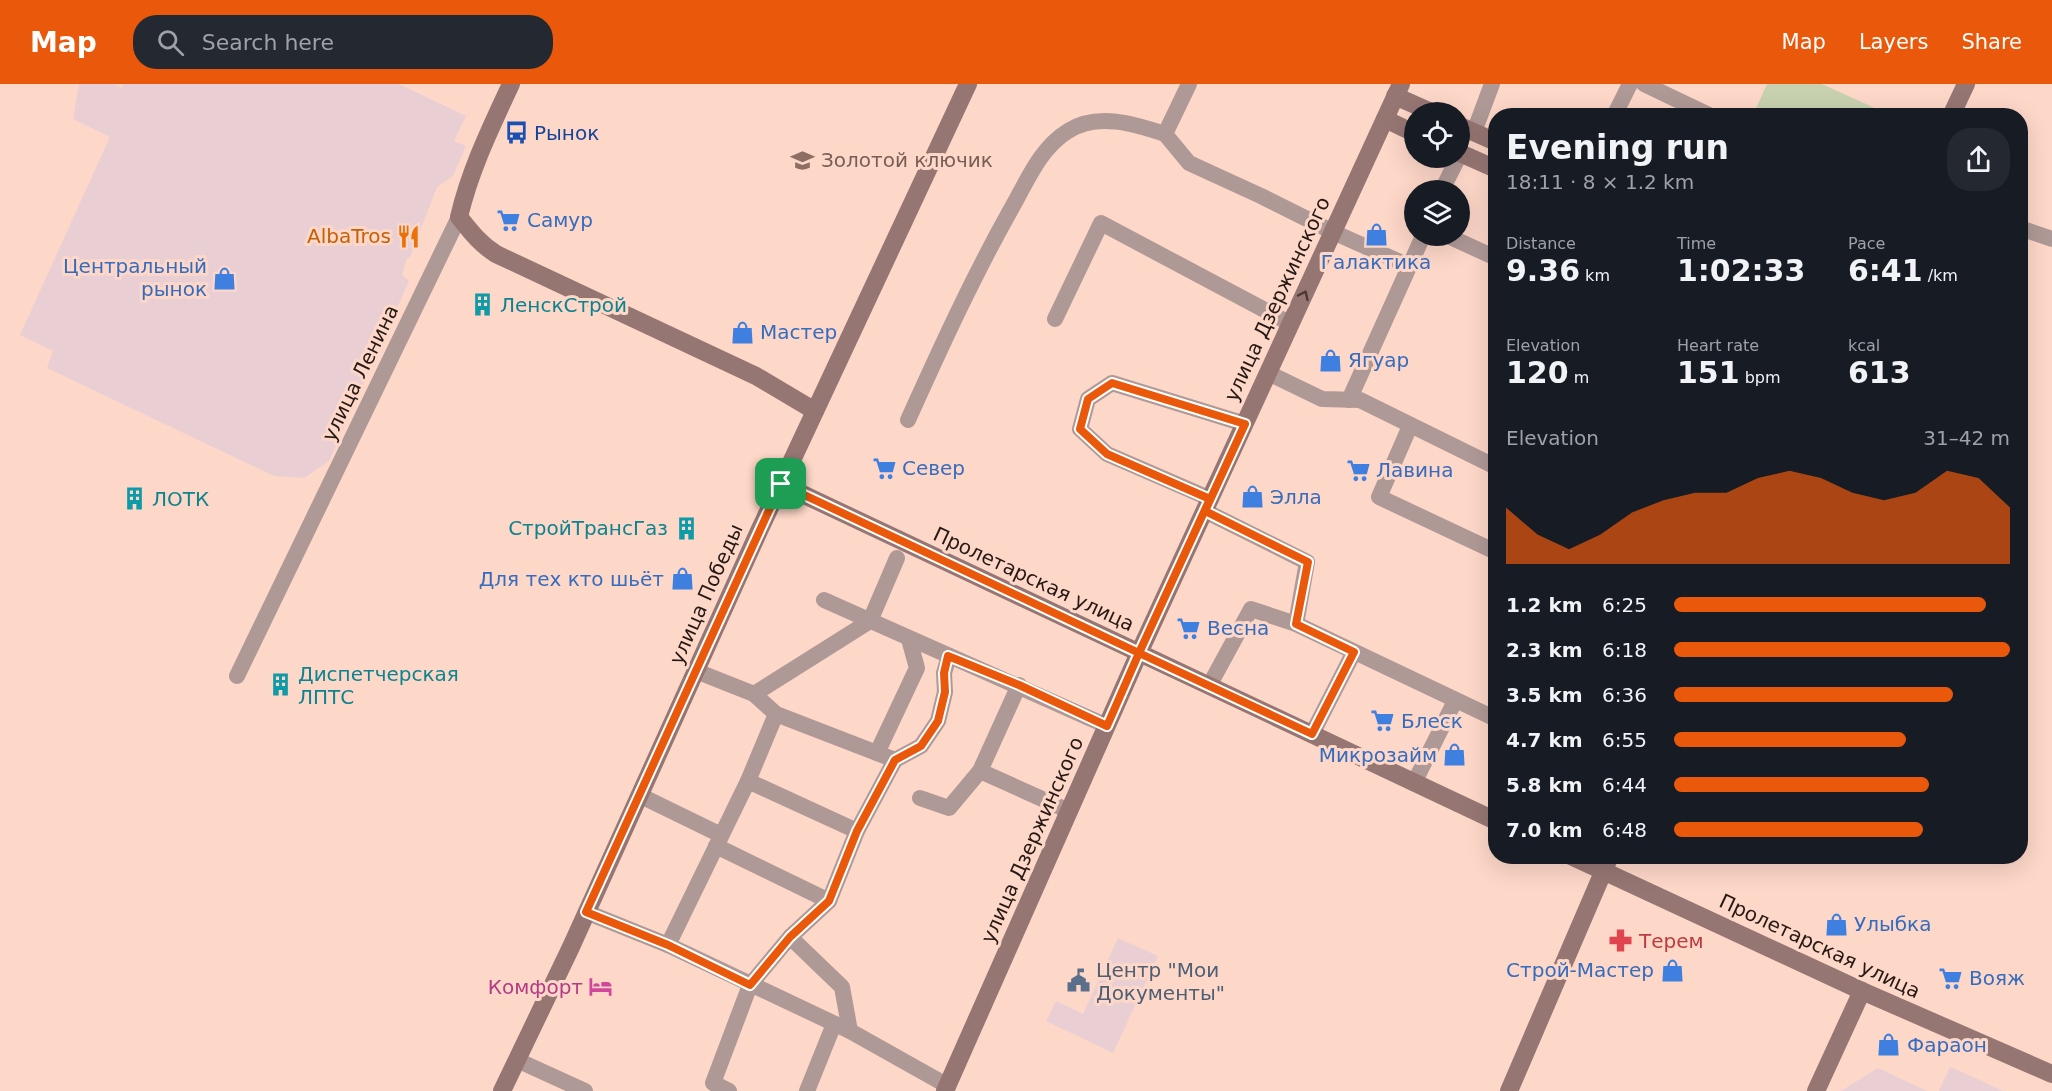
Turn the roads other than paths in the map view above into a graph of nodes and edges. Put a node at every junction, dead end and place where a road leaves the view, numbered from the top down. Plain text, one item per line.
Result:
1 (510, 84) edge
2 (968, 84) edge
3 (1189, 84) edge
4 (1492, 84) edge
5 (1630, 84) edge
6 (1644, 84) edge
7 (1966, 84) edge
8 (1398, 90) edge
9 (1416, 102) edge
10 (1618, 108) edge
11 (1694, 108) edge
12 (1955, 108) edge
13 (1385, 120) junction
14 (1470, 124) edge
15 (1404, 129) edge
16 (1470, 130) edge
17 (1165, 134) junction
18 (1488, 138) edge
19 (1470, 159) edge
20 (1488, 166) edge
21 (459, 216) junction
22 (2028, 231) edge
23 (1333, 232) junction
24 (2052, 239) edge
25 (1418, 246) edge
26 (1470, 246) edge
27 (1488, 254) edge
28 (1409, 266) junction
29 (1055, 319) dead end
30 (1291, 324) junction
31 (1268, 373) junction
32 (1349, 400) junction
33 (815, 411) junction
34 (908, 420) dead end
35 (1245, 424) junction
36 (1410, 426) junction
37 (1488, 463) edge
38 (781, 484) junction
39 (1208, 505) junction
40 (1488, 548) edge
41 (897, 558) dead end
42 (825, 600) dead end
43 (870, 621) junction
44 (1296, 624) junction
45 (909, 639) junction
46 (1354, 652) junction
47 (1139, 653) junction
48 (948, 656) junction
49 (696, 671) junction
50 (237, 676) dead end
51 (1019, 685) junction
52 (1209, 686) junction
53 (754, 694) junction
54 (1455, 701) junction
55 (776, 714) junction
56 (1488, 715) edge
57 (1107, 726) junction
58 (1312, 734) junction
59 (877, 753) junction
60 (895, 760) junction
61 (980, 771) junction
62 (748, 781) junction
63 (1414, 783) junction
64 (639, 795) junction
65 (920, 798) dead end
66 (1069, 811) junction
67 (1488, 817) edge
68 (857, 831) junction
69 (718, 841) junction
70 (1607, 864) edge
71 (829, 901) junction
72 (586, 912) junction
73 (790, 937) junction
74 (668, 945) junction
75 (750, 985) junction
76 (1862, 991) junction
77 (842, 1027) junction
78 (517, 1060) junction
79 (2052, 1074) edge
80 (946, 1088) edge
81 (502, 1091) edge
82 (585, 1091) edge
83 (729, 1091) edge
84 (807, 1091) edge
85 (1509, 1091) edge
86 (1816, 1091) edge

1 - 21 main road, улица Ленина
2 - 33 main road, улица Победы
3 - 17 street
4 - 14 street
5 - 10 street
6 - 11 street
7 - 12 main road
8 - 9 main road
8 - 13 main road, улица Дзержинского
13 - 15 main road
13 - 23 main road, улица Дзержинского
16 - 18 main road
17 - 23 street
17 - 34 street
19 - 20 main road
21 - 33 main road
21 - 50 street, улица Ленина
22 - 24 street
23 - 28 street
30 -> 23 main road, улица Дзержинского
25 - 28 street
26 - 27 street
28 - 32 street
29 - 30 street
30 - 31 main road, улица Дзержинского
31 - 32 street
31 - 35 main road, улица Дзержинского
32 - 36 street
33 - 38 main road, улица Победы
35 - 39 main road, улица Дзержинского
35 - 39 street
36 - 37 street
36 - 40 street
38 - 47 main road, Пролетарская улица
38 - 49 main road, улица Победы
39 - 44 street
39 - 47 main road, улица Дзержинского
41 - 43 street
42 - 43 street
43 - 45 street
43 - 53 street
44 - 46 street
44 - 52 street
45 - 48 street
45 - 59 street
46 - 54 street
46 - 58 street
47 - 52 main road, Пролетарская улица
47 - 57 main road, улица Дзержинского
48 - 51 street
48 - 60 street
49 - 53 street
49 - 64 main road, улица Победы
51 - 57 street
51 - 61 street
52 - 58 main road, Пролетарская улица
53 - 55 street
54 - 56 street
54 - 63 street
55 - 59 street
55 - 62 street
57 - 66 main road, улица Дзержинского
58 - 63 main road, Пролетарская улица
59 - 60 street
60 - 68 street
61 - 65 street
61 - 66 street
62 - 68 street
62 - 69 street
63 - 67 main road, Пролетарская улица
64 - 69 street
64 - 72 main road, улица Победы
66 - 80 main road, улица Дзержинского
68 - 71 street
69 - 71 street
69 - 74 street
70 - 76 main road, Пролетарская улица
70 - 85 main road
71 - 73 street
72 - 74 street
72 - 78 main road, улица Победы
73 - 75 street
73 - 77 street
74 - 75 street
75 - 77 street
75 - 83 street
76 - 79 main road, Пролетарская улица
76 - 86 main road
77 - 80 street
77 - 84 street
78 - 81 main road, улица Победы
78 - 82 street

